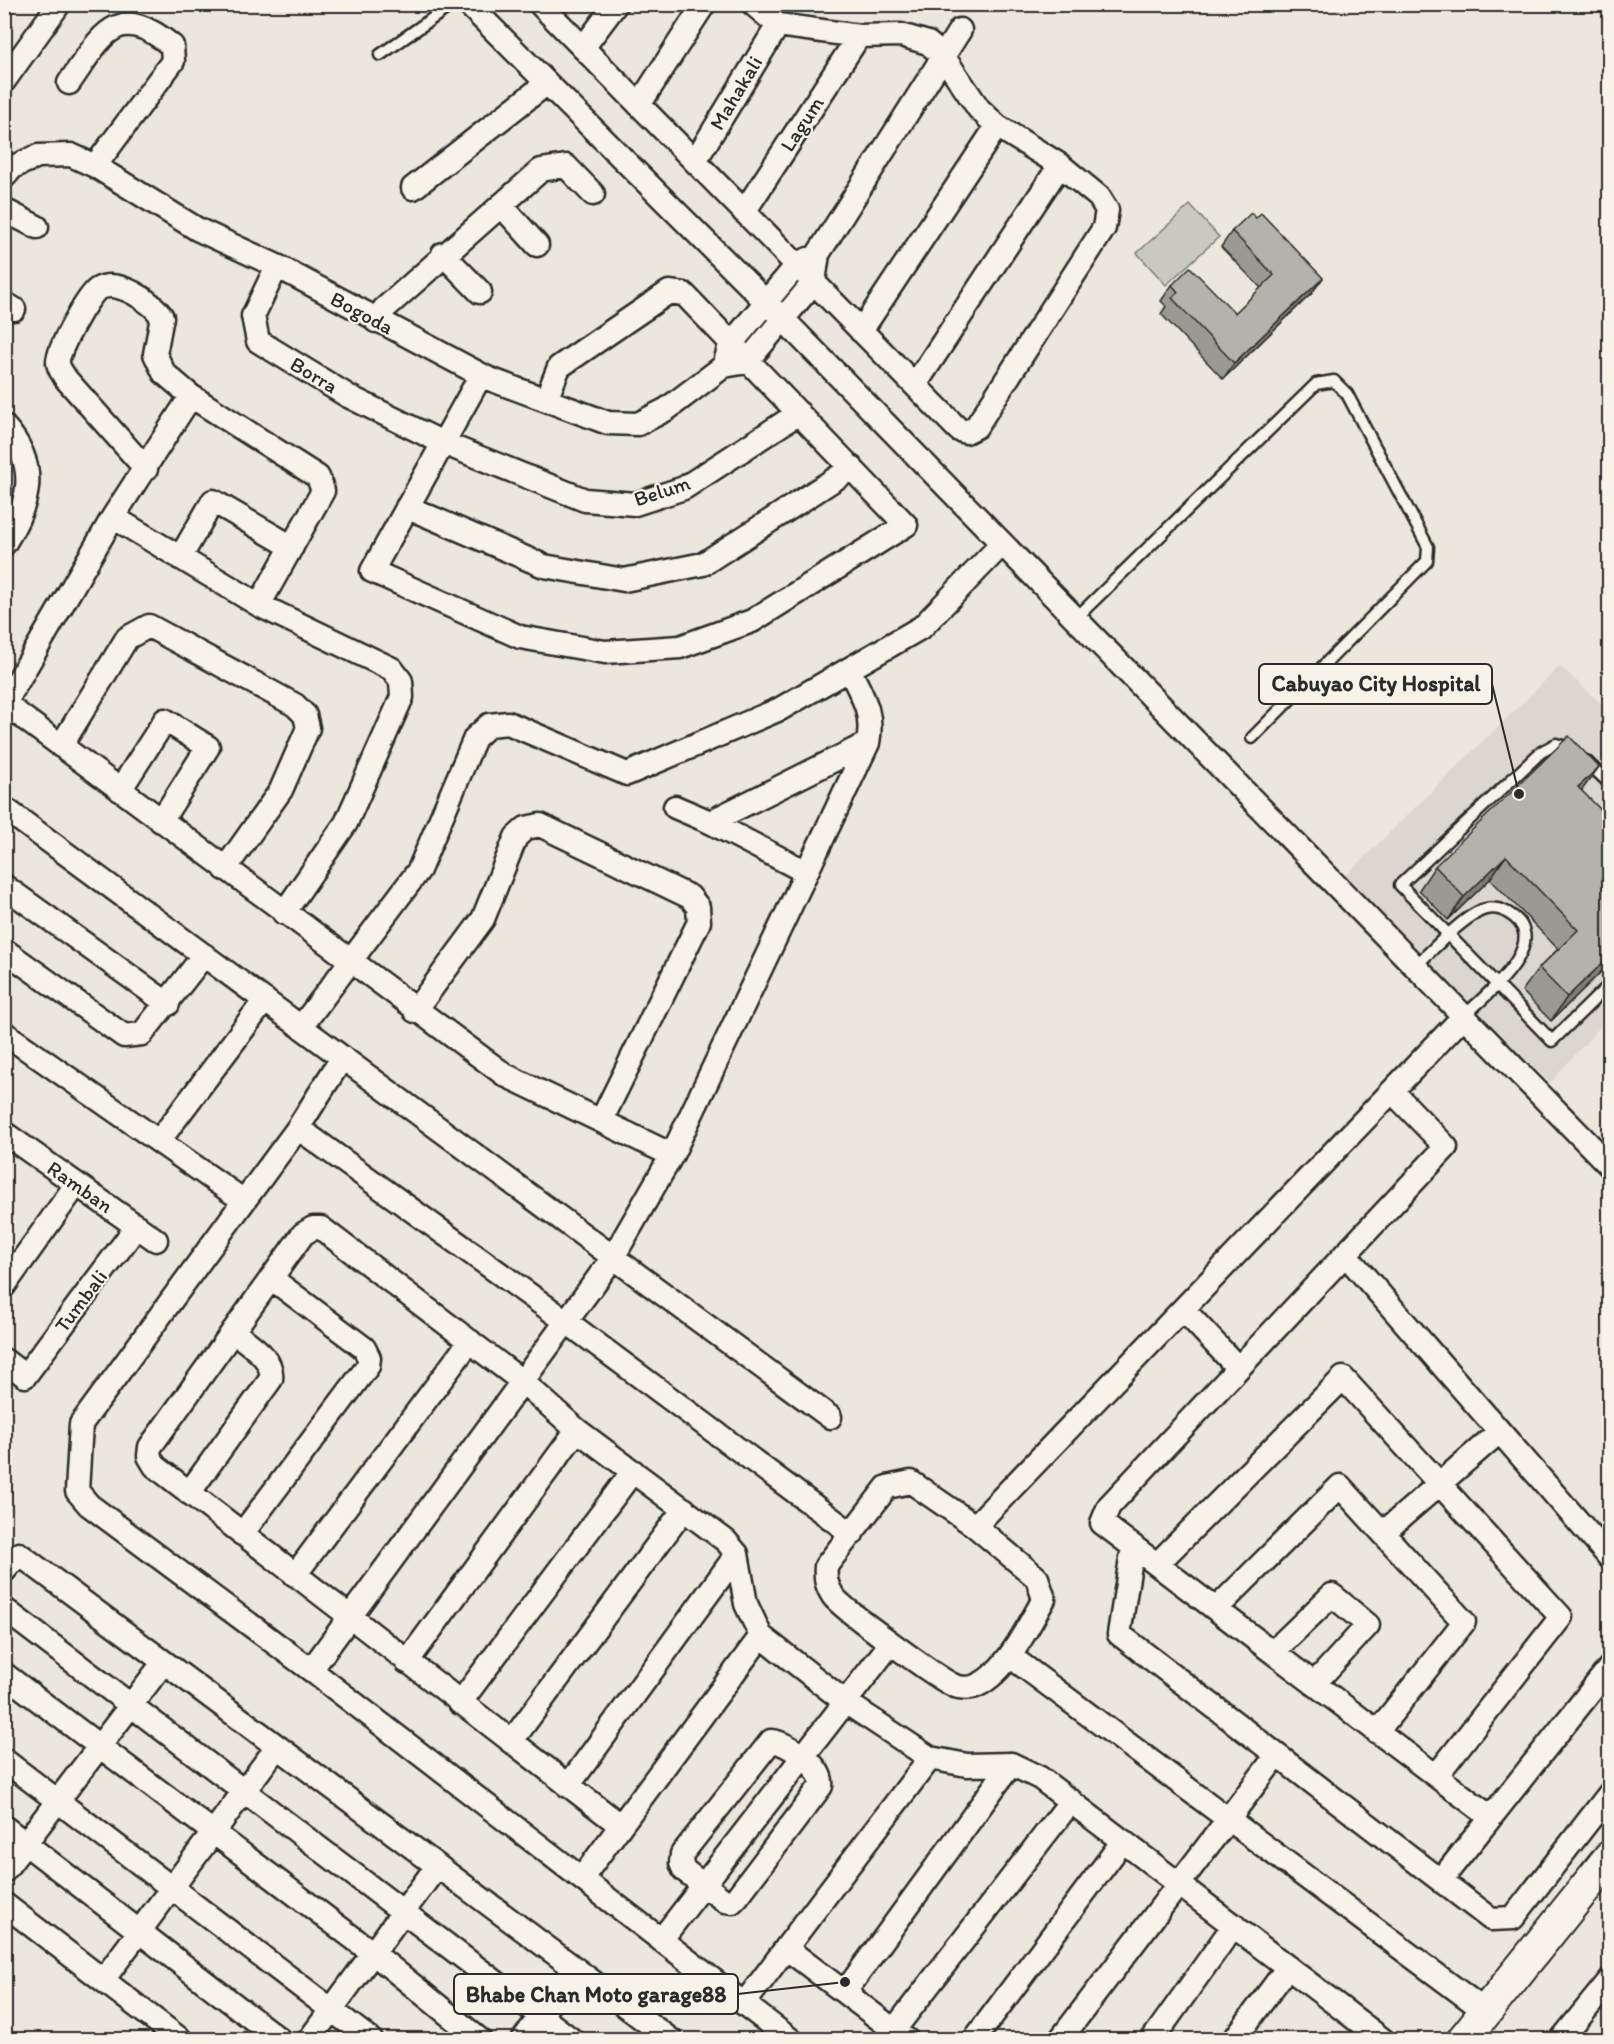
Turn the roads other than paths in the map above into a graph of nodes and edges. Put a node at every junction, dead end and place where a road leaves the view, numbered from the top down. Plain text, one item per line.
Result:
1 (59, 4) edge
2 (453, 4) edge
3 (468, 4) edge
4 (540, 4) edge
5 (616, 4) edge
6 (704, 4) edge
7 (753, 4) edge
8 (778, 25) junction
9 (960, 30) dead end
10 (859, 36) junction
11 (583, 48) junction
12 (380, 55) dead end
13 (943, 56) junction
14 (4, 81) edge
15 (69, 83) dead end
16 (547, 83) junction
17 (639, 105) junction
18 (997, 126) junction
19 (695, 161) junction
20 (1060, 165) junction
21 (95, 166) junction
22 (4, 177) edge
23 (413, 188) dead end
24 (593, 195) dead end
25 (501, 205) junction
26 (4, 210) edge
27 (744, 212) junction
28 (37, 227) dead end
29 (537, 245) dead end
30 (443, 254) junction
31 (818, 254) junction
32 (797, 265) junction
33 (277, 266) junction
34 (814, 282) junction
35 (480, 292) dead end
36 (766, 302) junction
37 (784, 320) junction
38 (376, 321) junction
39 (861, 331) junction
40 (727, 356) junction
41 (747, 362) junction
42 (480, 375) junction
43 (915, 386) junction
44 (191, 396) junction
45 (546, 400) junction
46 (800, 413) junction
47 (4, 426) edge
48 (443, 443) junction
49 (852, 468) junction
50 (146, 470) junction
51 (407, 507) junction
52 (113, 517) junction
53 (4, 544) edge
54 (1001, 544) junction
55 (292, 547) junction
56 (180, 558) junction
57 (259, 605) junction
58 (1074, 619) junction
59 (849, 669) junction
60 (5, 705) edge
61 (1252, 738) dead end
62 (868, 743) junction
63 (61, 746) junction
64 (1610, 784) edge
65 (120, 790) junction
66 (675, 807) dead end
67 (8, 818) edge
68 (161, 821) junction
69 (710, 822) junction
70 (225, 869) junction
71 (806, 872) junction
72 (4, 885) edge
73 (284, 913) junction
74 (1449, 936) junction
75 (4, 950) edge
76 (204, 955) junction
77 (351, 963) junction
78 (1415, 966) junction
79 (1496, 984) junction
80 (1610, 984) edge
81 (265, 1000) junction
82 (168, 1004) junction
83 (415, 1011) junction
84 (1463, 1017) junction
85 (301, 1027) junction
86 (4, 1033) edge
87 (342, 1058) junction
88 (1392, 1091) junction
89 (601, 1121) junction
90 (298, 1128) junction
91 (159, 1141) junction
92 (8, 1143) edge
93 (672, 1155) junction
94 (1610, 1166) edge
95 (76, 1185) junction
96 (244, 1201) junction
97 (138, 1226) junction
98 (156, 1240) dead end
99 (1345, 1254) junction
100 (612, 1258) junction
101 (271, 1278) junction
102 (4, 1286) edge
103 (1183, 1309) junction
104 (567, 1322) junction
105 (233, 1331) junction
106 (470, 1341) junction
107 (4, 1360) edge
108 (1238, 1368) junction
109 (523, 1382) junction
110 (830, 1417) dead end
111 (577, 1430) junction
112 (1499, 1432) junction
113 (633, 1472) junction
114 (1440, 1484) junction
115 (189, 1493) junction
116 (684, 1509) junction
117 (975, 1526) junction
118 (852, 1533) junction
119 (1383, 1533) junction
120 (242, 1534) junction
121 (1133, 1546) junction
122 (736, 1554) junction
123 (1610, 1558) edge
124 (1157, 1564) junction
125 (4, 1571) edge
126 (295, 1575) junction
127 (1216, 1609) junction
128 (4, 1610) edge
129 (350, 1618) junction
130 (761, 1636) junction
131 (891, 1643) junction
132 (1273, 1652) junction
133 (1010, 1656) junction
134 (164, 1662) junction
135 (407, 1662) junction
136 (1610, 1667) edge
137 (311, 1670) junction
138 (4, 1674) edge
139 (1314, 1684) junction
140 (844, 1701) junction
141 (460, 1702) junction
142 (132, 1705) junction
143 (1377, 1732) junction
144 (511, 1742) junction
145 (101, 1746) junction
146 (277, 1747) junction
147 (1277, 1755) junction
148 (802, 1758) junction
149 (930, 1758) junction
150 (4, 1760) edge
151 (1011, 1764) junction
152 (1436, 1776) junction
153 (568, 1786) junction
154 (244, 1791) junction
155 (1610, 1792) edge
156 (58, 1801) junction
157 (1071, 1801) junction
158 (1489, 1816) junction
159 (1228, 1818) junction
160 (620, 1825) junction
161 (4, 1827) edge
162 (213, 1832) junction
163 (1123, 1841) junction
164 (26, 1843) junction
165 (1610, 1857) edge
166 (437, 1866) junction
167 (4, 1871) edge
168 (582, 1878) junction
169 (1441, 1880) junction
170 (1179, 1884) junction
171 (704, 1886) junction
172 (172, 1888) junction
173 (4, 1904) edge
174 (404, 1912) junction
175 (1234, 1925) junction
176 (139, 1931) junction
177 (661, 1940) junction
178 (786, 1948) junction
179 (373, 1953) junction
180 (1288, 1967) junction
181 (574, 1969) junction
182 (103, 1980) junction
183 (1610, 1980) edge
184 (845, 1992) junction
185 (744, 2004) junction
186 (332, 2010) junction
187 (1485, 2011) junction
188 (540, 2016) junction
189 (901, 2035) edge
190 (181, 2040) edge
191 (280, 2040) edge
192 (309, 2040) edge
193 (371, 2040) edge
194 (480, 2040) edge
195 (523, 2040) edge
196 (573, 2040) edge
197 (671, 2040) edge
198 (791, 2040) edge
199 (974, 2040) edge
200 (1060, 2040) edge
201 (1152, 2040) edge
202 (1234, 2040) edge
203 (1383, 2040) edge
204 (1463, 2040) edge
205 (1561, 2040) edge

1 - 14 street
2 - 12 lane
3 - 16 street
4 - 11 street
5 - 11 street
6 - 17 street
7 - 8 street
8 - 10 street
8 - 19 street, Mahakali
9 - 13 street
10 - 13 street
10 - 27 street, Lagum
11 - 17 street
13 - 18 street
13 - 31 street
15 - 21 street
16 - 23 street
16 - 36 street
17 - 19 street
18 - 20 street
18 - 39 street
19 - 27 street
20 - 43 street
20 - 43 street
21 - 22 street, Bogoda
21 - 33 street, Bogoda
24 - 25 street
25 - 29 street
25 - 30 street
26 - 28 street
27 - 32 street
30 - 35 street
30 - 38 street
31 - 32 street
31 - 34 street
32 - 34 street
32 - 36 street, Bogoda
33 - 38 street, Bogoda
33 - 48 street, Borra
34 - 37 street
34 - 39 street
36 - 37 street
36 - 40 street, Bogoda
37 - 41 street
37 - 54 street
38 - 42 street, Bogoda
39 - 43 street
40 - 41 street, Bogoda
40 - 45 street, Bogoda
40 - 45 street
41 - 46 street
42 - 45 street, Bogoda
42 - 48 street
44 - 50 street
44 - 50 street
44 - 55 street
46 - 48 street, Belum
46 - 49 street
47 - 53 street
48 - 51 street
49 - 51 street
49 - 51 street
50 - 52 street
52 - 56 street
52 - 60 street
54 - 58 street
54 - 59 street
55 - 56 street
55 - 57 street
56 - 57 street
57 - 73 street
58 - 61 lane
58 - 78 street
59 - 62 street
59 - 77 street
60 - 63 street
62 - 69 street
62 - 71 street
63 - 65 street
63 - 70 street
64 - 74 lane
65 - 68 street
65 - 68 street
66 - 69 street
67 - 76 street
68 - 70 street
69 - 71 street
70 - 73 street
71 - 93 street
72 - 82 street
73 - 77 street
74 - 78 lane
74 - 79 lane
74 - 79 lane
75 - 82 street
76 - 81 street
76 - 82 street
77 - 83 street
77 - 85 street
78 - 84 street
79 - 80 lane
79 - 84 lane
81 - 85 street
81 - 91 street
83 - 89 street
83 - 89 street
84 - 88 street
84 - 94 street
85 - 87 street
86 - 91 street
87 - 90 street
87 - 100 street
88 - 99 street
88 - 103 street
89 - 93 street
90 - 96 street
90 - 104 street
91 - 96 street
92 - 95 street, Ramban
93 - 100 street
95 - 97 street, Ramban
95 - 102 street
96 - 137 street
97 - 98 street, Ramban
97 - 107 street, Tumbali
99 - 108 street
99 - 112 street
100 - 104 street
100 - 110 street
101 - 105 street
101 - 106 street
101 - 120 street
103 - 108 street
103 - 117 street
104 - 109 street
104 - 118 street
105 - 115 street
105 - 115 street
106 - 109 street
106 - 126 street
108 - 121 street
109 - 111 street
109 - 129 street
111 - 113 street
111 - 135 street
112 - 114 street
112 - 123 street
113 - 116 street
113 - 141 street
114 - 119 street
114 - 124 street
114 - 152 street
115 - 120 street
116 - 122 street
116 - 144 street
117 - 118 street
117 - 133 street
118 - 131 street
119 - 127 street
119 - 143 street
120 - 126 street
121 - 124 street
121 - 147 street
122 - 130 street
122 - 153 street
124 - 127 street
125 - 134 street
126 - 129 street
127 - 132 street
128 - 142 street
129 - 135 street
129 - 137 street
130 - 140 street
130 - 160 street
131 - 133 street
131 - 140 street
132 - 139 street
132 - 139 street
133 - 159 street
134 - 142 street
134 - 146 street
135 - 141 street
136 - 158 street
137 - 168 street
138 - 145 street
139 - 143 street
140 - 148 street
140 - 149 street
141 - 144 street
142 - 145 street
142 - 154 street
143 - 152 street
144 - 153 street
145 - 156 street
145 - 162 street
146 - 154 street
146 - 166 street
147 - 159 street
147 - 169 street
148 - 171 street
148 - 171 street
148 - 171 street
149 - 151 street
149 - 178 street
150 - 156 street
151 - 157 street
151 - 184 street
152 - 158 street
153 - 160 street
154 - 162 street
154 - 174 street
155 - 169 street
156 - 164 street
156 - 172 street
157 - 163 street
157 - 189 street
158 - 169 street
159 - 170 street
159 - 187 street
160 - 168 street
161 - 164 street
162 - 172 street
162 - 179 street
163 - 170 street
163 - 199 street
164 - 167 street
164 - 176 street
165 - 187 street
166 - 174 street
166 - 181 street
168 - 177 street
170 - 175 street
170 - 200 street
171 - 177 street
172 - 176 street
172 - 186 street
173 - 182 street
174 - 179 street
174 - 188 street
175 - 180 street
175 - 201 street
176 - 182 street
176 - 191 street
177 - 185 street
178 - 184 street
178 - 185 street
179 - 186 street
179 - 194 street
180 - 202 street
180 - 203 street
181 - 188 street
181 - 197 street
182 - 190 street
183 - 205 street
184 - 189 street
185 - 198 street
186 - 192 street
186 - 193 street
187 - 204 street
188 - 195 street
188 - 196 street

